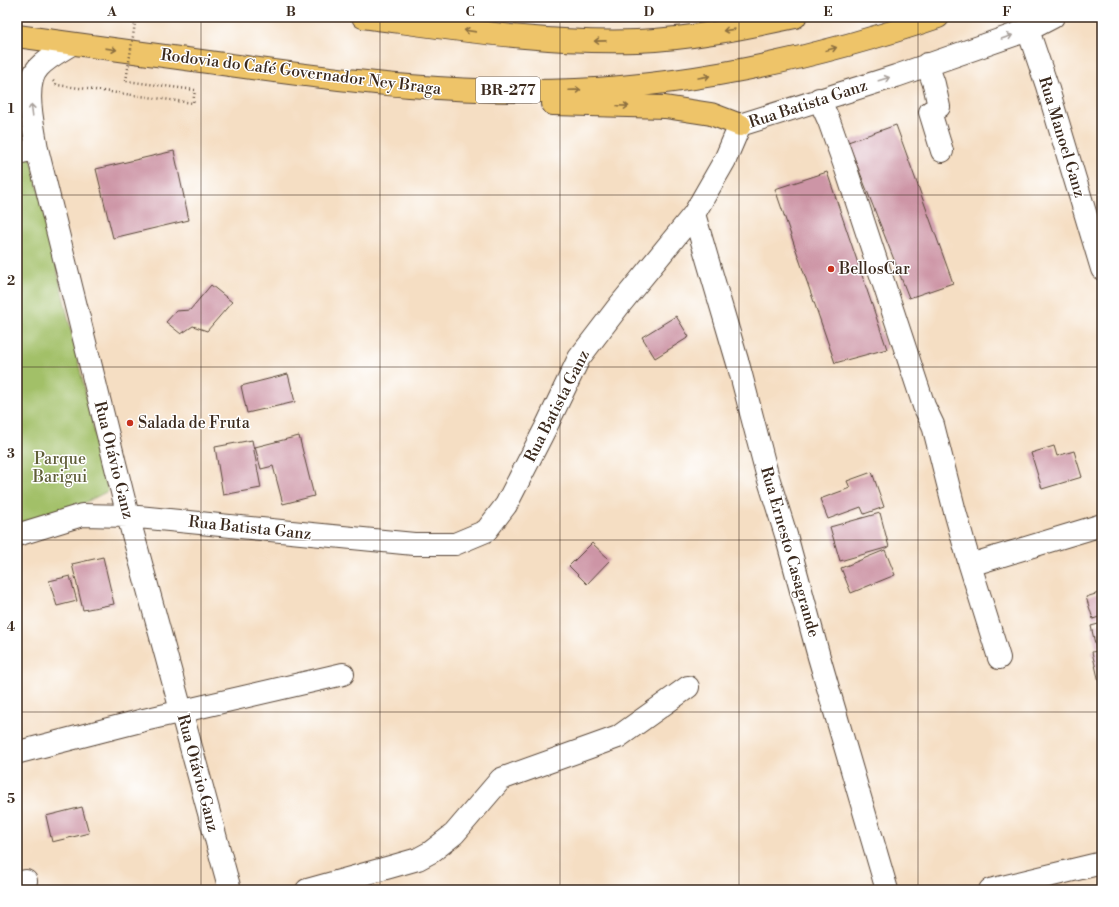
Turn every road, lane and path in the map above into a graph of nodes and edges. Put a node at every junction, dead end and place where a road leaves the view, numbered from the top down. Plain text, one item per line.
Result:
1 (136, 17) edge
2 (363, 17) edge
3 (795, 17) edge
4 (938, 17) edge
5 (1053, 17) edge
6 (1028, 30) junction
7 (17, 36) edge
8 (72, 44) junction
9 (927, 64) junction
10 (38, 68) junction
11 (362, 82) junction
12 (819, 99) junction
13 (740, 125) junction
14 (27, 151) edge
15 (942, 151) dead end
16 (694, 214) junction
17 (1102, 269) edge
18 (128, 516) junction
19 (1102, 525) edge
20 (17, 534) edge
21 (970, 566) junction
22 (999, 658) dead end
23 (343, 674) dead end
24 (688, 688) dead end
25 (181, 712) junction
26 (19, 752) dead end
27 (1102, 863) edge
28 (230, 890) edge
29 (307, 890) edge
30 (887, 890) edge
31 (990, 890) edge

1 - 10 path, bridge
3 -> 2 highway
11 -> 4 highway, Rodovia do Café Governador Ney Braga / BR-277
5 - 6 street, Rua Batista Ganz
9 -> 6 street, Rua Batista Ganz
6 - 17 street, Rua Manoel Ganz
7 - 8 highway, Rodovia do Café Governador Ney Braga / BR-277
8 - 10 street
8 -> 11 highway, Rodovia do Café Governador Ney Braga / BR-277
12 -> 9 street, Rua Batista Ganz
9 - 15 street
14 -> 10 street, Rua Otávio Ganz
11 -> 13 highway
12 - 13 street, Rua Batista Ganz
12 - 21 street
13 - 16 street, Rua Batista Ganz
14 - 18 street, Rua Otávio Ganz
16 - 18 street, Rua Batista Ganz
16 - 30 street, Rua Ernesto Casagrande
18 - 20 street, Rua Batista Ganz
18 - 25 street, Rua Otávio Ganz
19 - 21 street
21 - 22 street
23 - 25 street
24 - 29 street
25 - 26 street
25 - 28 street, Rua Otávio Ganz
27 - 31 street

